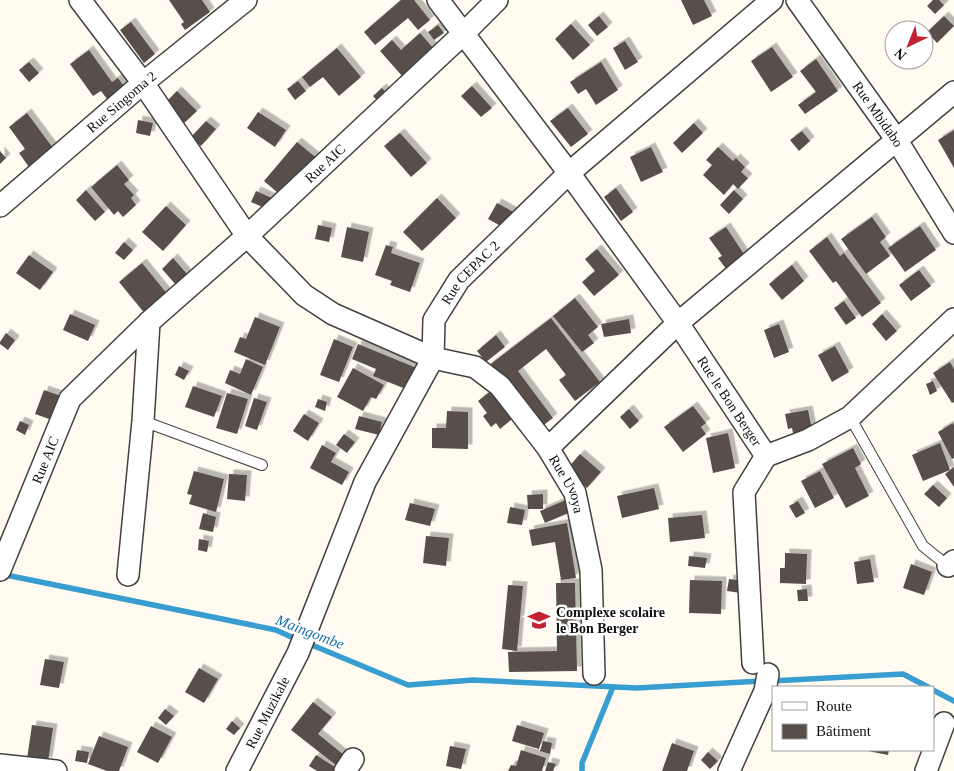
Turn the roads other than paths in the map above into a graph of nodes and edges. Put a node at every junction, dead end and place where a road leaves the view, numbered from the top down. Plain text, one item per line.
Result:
1 (80, 0) edge
2 (246, 0) edge
3 (438, 0) edge
4 (497, 0) edge
5 (772, 0) edge
6 (797, 0) edge
7 (463, 34) junction
8 (143, 83) junction
9 (954, 92) edge
10 (896, 139) junction
11 (569, 173) junction
12 (0, 206) edge
13 (954, 233) edge
14 (247, 236) junction
15 (954, 319) edge
16 (149, 322) junction
17 (678, 323) junction
18 (433, 358) junction
19 (850, 417) junction
20 (143, 421) junction
21 (548, 448) junction
22 (766, 456) junction
23 (262, 465) dead end
24 (951, 564) edge
25 (0, 568) edge
26 (128, 575) dead end
27 (301, 645) joint
28 (594, 674) dead end
29 (944, 722) dead end
30 (934, 749) edge
31 (933, 751) edge
32 (0, 765) edge
33 (56, 771) edge
34 (237, 771) edge
35 (729, 771) edge
36 (926, 771) edge

1 - 8 street, Rue Uvoya
2 - 8 street, Rue Singoma 2
3 - 7 street, Rue le Bon Berger
4 - 7 street, Rue AIC
5 - 11 street, Rue CEPAC 2
6 - 10 street, Rue Mbidabo
7 - 11 street, Rue le Bon Berger
7 - 14 street, Rue AIC
8 - 12 street, Rue Singoma 2
8 - 14 street, Rue Uvoya
9 - 10 street
10 - 13 street, Rue Mbidabo
10 - 17 street
11 - 17 street, Rue le Bon Berger
11 - 18 street, Rue CEPAC 2
14 - 16 street, Rue AIC
14 - 18 street, Rue Uvoya
15 - 19 street
16 - 20 street
16 - 25 street, Rue AIC
17 - 21 street
17 - 22 street, Rue le Bon Berger
18 - 21 street, Rue Uvoya
18 - 27 street, Rue CEPAC 2
19 - 22 street
19 - 24 lane
20 - 23 lane
20 - 26 street
21 - 28 street, Rue Uvoya
22 - 35 street, Rue le Bon Berger
27 - 34 street, Rue Muzikale
29 - 30 street
31 - 36 street
32 - 33 street

